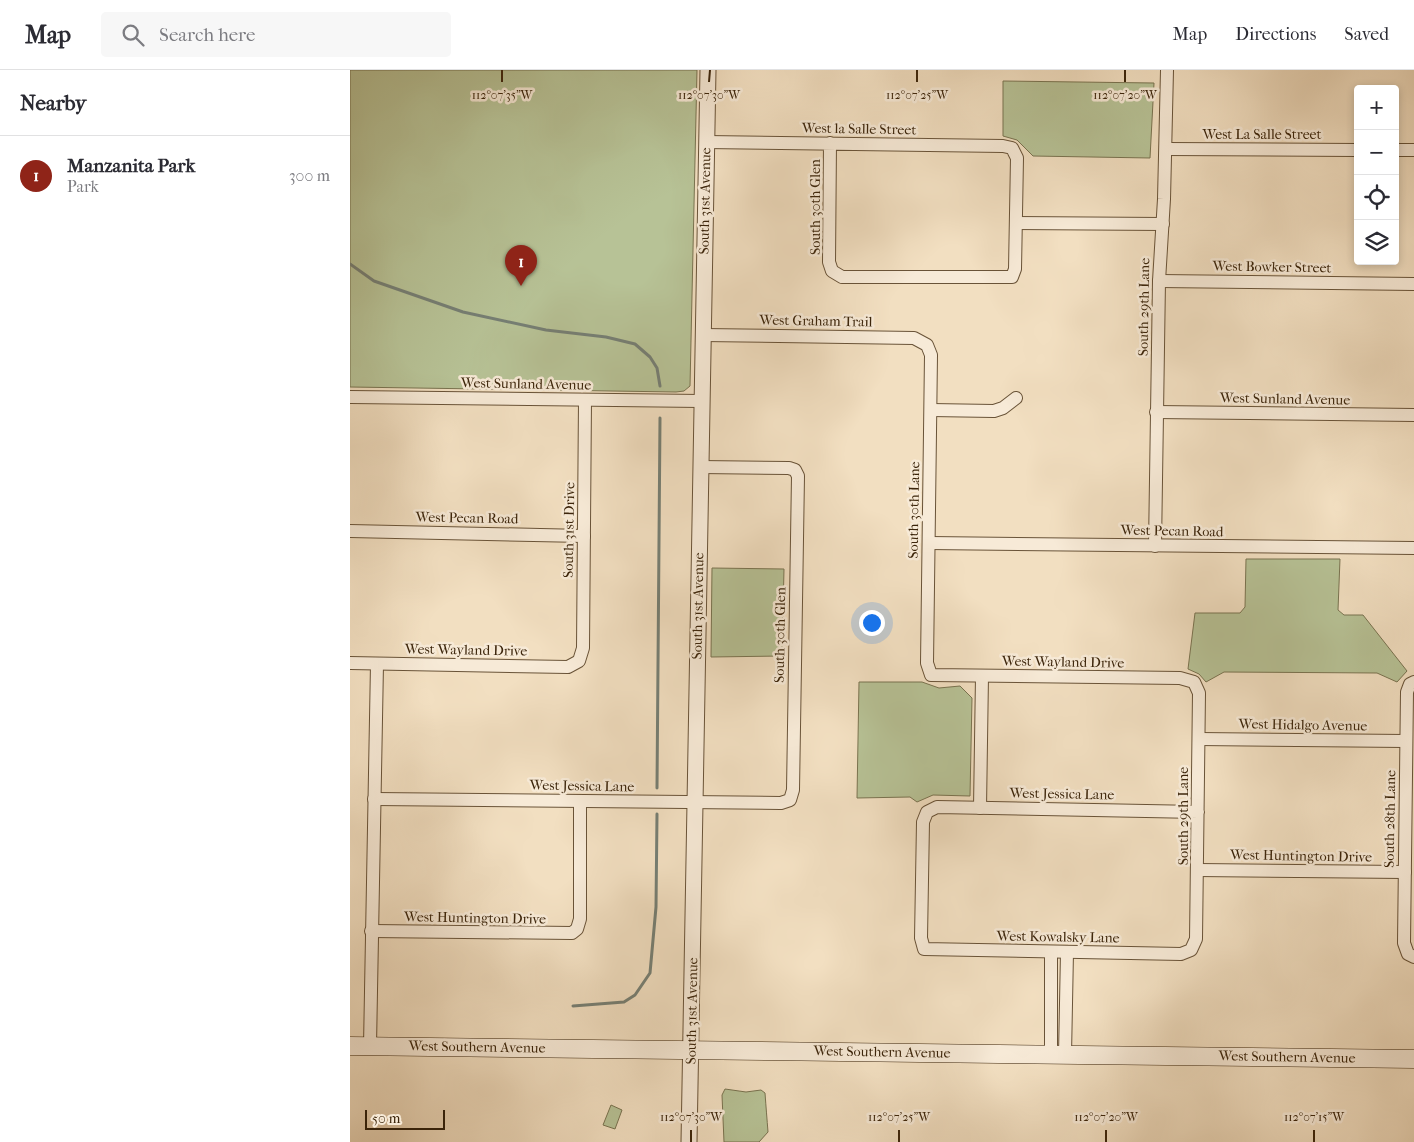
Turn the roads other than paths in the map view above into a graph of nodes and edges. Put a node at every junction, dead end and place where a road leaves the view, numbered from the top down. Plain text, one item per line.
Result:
1 (708, 70) edge
2 (1167, 70) edge
3 (706, 142) junction
4 (830, 143) junction
5 (1166, 149) junction
6 (1354, 150) edge
7 (1399, 150) edge
8 (1414, 150) edge
9 (1016, 223) junction
10 (1163, 224) junction
11 (1159, 281) junction
12 (1414, 284) edge
13 (703, 335) junction
14 (927, 345) joint
15 (350, 397) edge
16 (1016, 398) dead end
17 (585, 400) junction
18 (701, 401) junction
19 (931, 410) junction
20 (1156, 412) junction
21 (1414, 415) edge
22 (700, 467) junction
23 (350, 531) edge
24 (584, 536) junction
25 (929, 542) junction
26 (1155, 546) junction
27 (1414, 548) edge
28 (579, 661) joint
29 (350, 663) edge
30 (376, 664) junction
31 (931, 675) joint
32 (982, 676) junction
33 (1194, 682) joint
34 (1412, 683) edge
35 (1199, 739) junction
36 (1406, 741) junction
37 (374, 799) junction
38 (790, 800) joint
39 (580, 801) junction
40 (695, 802) junction
41 (980, 808) junction
42 (1198, 812) junction
43 (1410, 819) edge
44 (1198, 870) junction
45 (1405, 872) junction
46 (371, 931) junction
47 (924, 949) joint
48 (1191, 950) joint
49 (1051, 952) junction
50 (1067, 952) junction
51 (1411, 955) edge
52 (350, 1046) edge
53 (370, 1046) junction
54 (691, 1049) junction
55 (1058, 1054) junction
56 (1414, 1059) edge
57 (689, 1142) edge

1 - 3 street, South 31st Avenue
2 - 5 street, South 29th Lane
3 - 4 street, West la Salle Street
3 - 13 street, South 31st Avenue
4 - 9 street, West la Salle Street
4 - 9 street, South 30th Glen
5 - 6 street, West La Salle Street
5 - 10 street, South 29th Lane
7 - 8 street
9 - 10 street
10 - 11 street, South 29th Lane
11 - 12 street, West Bowker Street
11 - 20 street, South 29th Lane
13 - 14 street, West Graham Trail
13 - 18 street, South 31st Avenue
14 - 19 street, South 30th Lane
15 - 17 street, West Sunland Avenue
16 - 19 street
17 - 18 street, West Sunland Avenue
17 - 24 street, South 31st Drive
18 - 22 street, South 31st Avenue
19 - 25 street, South 30th Lane
20 - 21 street, West Sunland Avenue
20 - 26 street, South 29th Lane
22 - 38 street, South 30th Glen
22 - 40 street, South 31st Avenue
23 - 24 street, West Pecan Road
24 - 28 street, South 31st Drive
25 - 26 street, West Pecan Road
25 - 31 street, South 30th Lane
26 - 27 street, West Pecan Road
28 - 30 street, West Wayland Drive
29 - 30 street, West Wayland Drive
30 - 37 street
31 - 32 street, West Wayland Drive
32 - 33 street, West Wayland Drive
32 - 41 street
33 - 35 street, South 29th Lane
34 - 36 street, South 28th Lane
35 - 36 street, West Hidalgo Avenue
35 - 42 street, South 29th Lane
36 - 43 street, South 28th Lane
37 - 39 street, West Jessica Lane
37 - 46 street
38 - 40 street, West Jessica Lane
39 - 40 street, West Jessica Lane
39 - 46 street, West Huntington Drive
40 - 54 street, South 31st Avenue
41 - 42 street, West Jessica Lane
41 - 47 street, West Jessica Lane
42 - 44 street, South 29th Lane
43 - 45 street, South 28th Lane
44 - 45 street, West Huntington Drive
44 - 48 street, South 29th Lane
45 - 51 street, South 28th Lane
46 - 53 street
47 - 49 street, West Kowalsky Lane
48 - 50 street, West Kowalsky Lane
49 - 50 street, West Kowalsky Lane
49 - 55 street
50 - 55 street
52 - 53 main road, West Southern Avenue
53 - 54 main road, West Southern Avenue
54 - 55 main road, West Southern Avenue
54 - 57 street, South 31st Avenue
55 - 56 main road, West Southern Avenue

